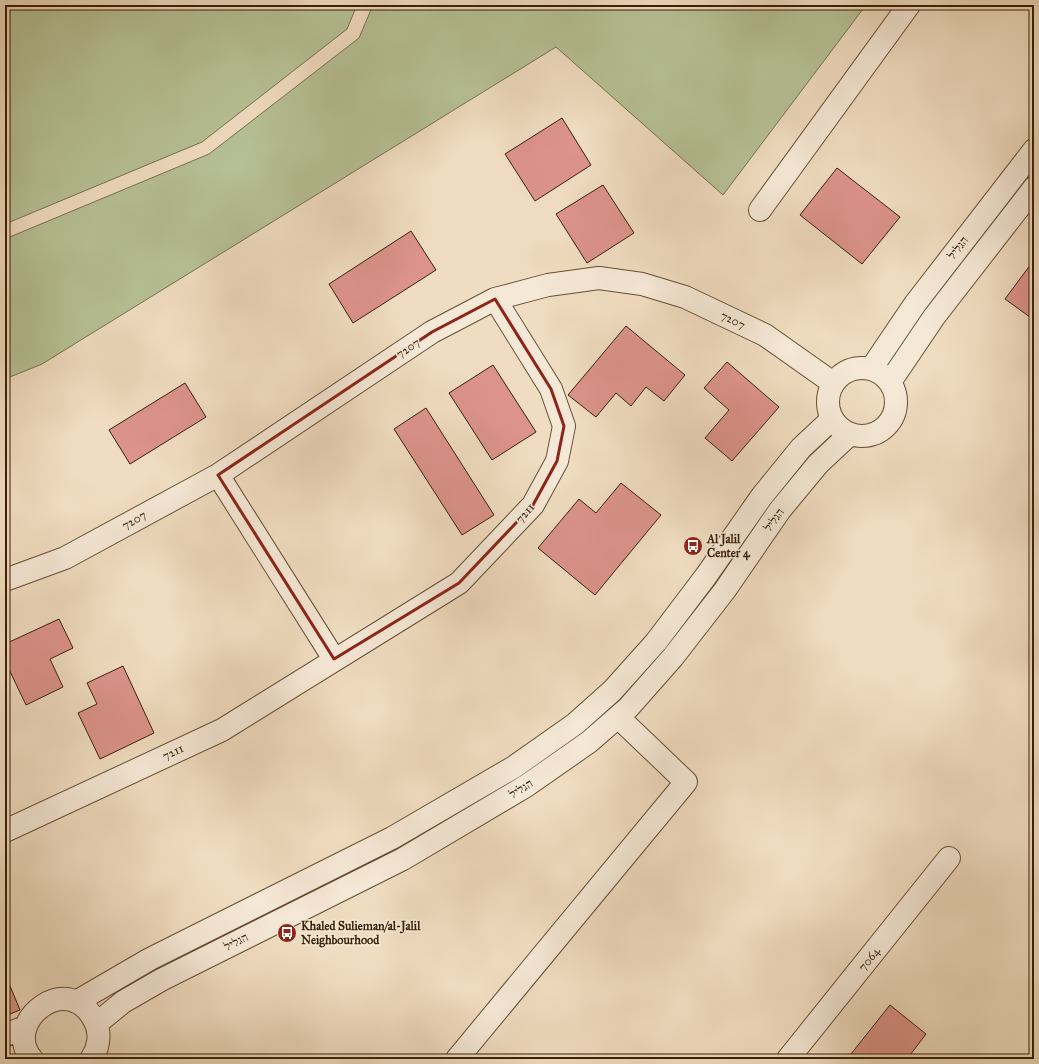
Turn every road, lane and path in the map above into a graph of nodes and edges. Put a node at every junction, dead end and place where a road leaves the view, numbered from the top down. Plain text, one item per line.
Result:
1 (909, 5) edge
2 (1034, 150) edge
3 (1034, 188) edge
4 (760, 210) dead end
5 (495, 299) junction
6 (871, 369) junction
7 (890, 382) junction
8 (834, 383) junction
9 (832, 419) junction
10 (850, 434) junction
11 (218, 475) junction
12 (5, 580) edge
13 (334, 659) junction
14 (618, 717) junction
15 (5, 831) edge
16 (949, 858) dead end
17 (76, 1002) junction
18 (96, 1024) junction
19 (25, 1027) junction
20 (5, 1035) edge
21 (27, 1058) edge
22 (90, 1059) edge
23 (457, 1059) edge
24 (788, 1059) edge

1 - 4 street
2 - 6 street, הגליל
3 - 7 street, הגליל
5 - 8 street, 7207
5 - 11 street, 7207
5 - 13 street, 7211
6 - 7 street
6 - 8 street
7 - 10 street
8 - 9 street
9 - 10 street
9 - 17 street, הגליל
10 - 14 street, הגליל
11 - 12 street, 7207
11 - 13 street
13 - 15 street, 7211
14 - 18 street, הגליל
14 - 23 street
16 - 24 street, 7064
17 - 18 street
17 - 19 street
18 - 22 street
19 - 20 street
19 - 21 street

